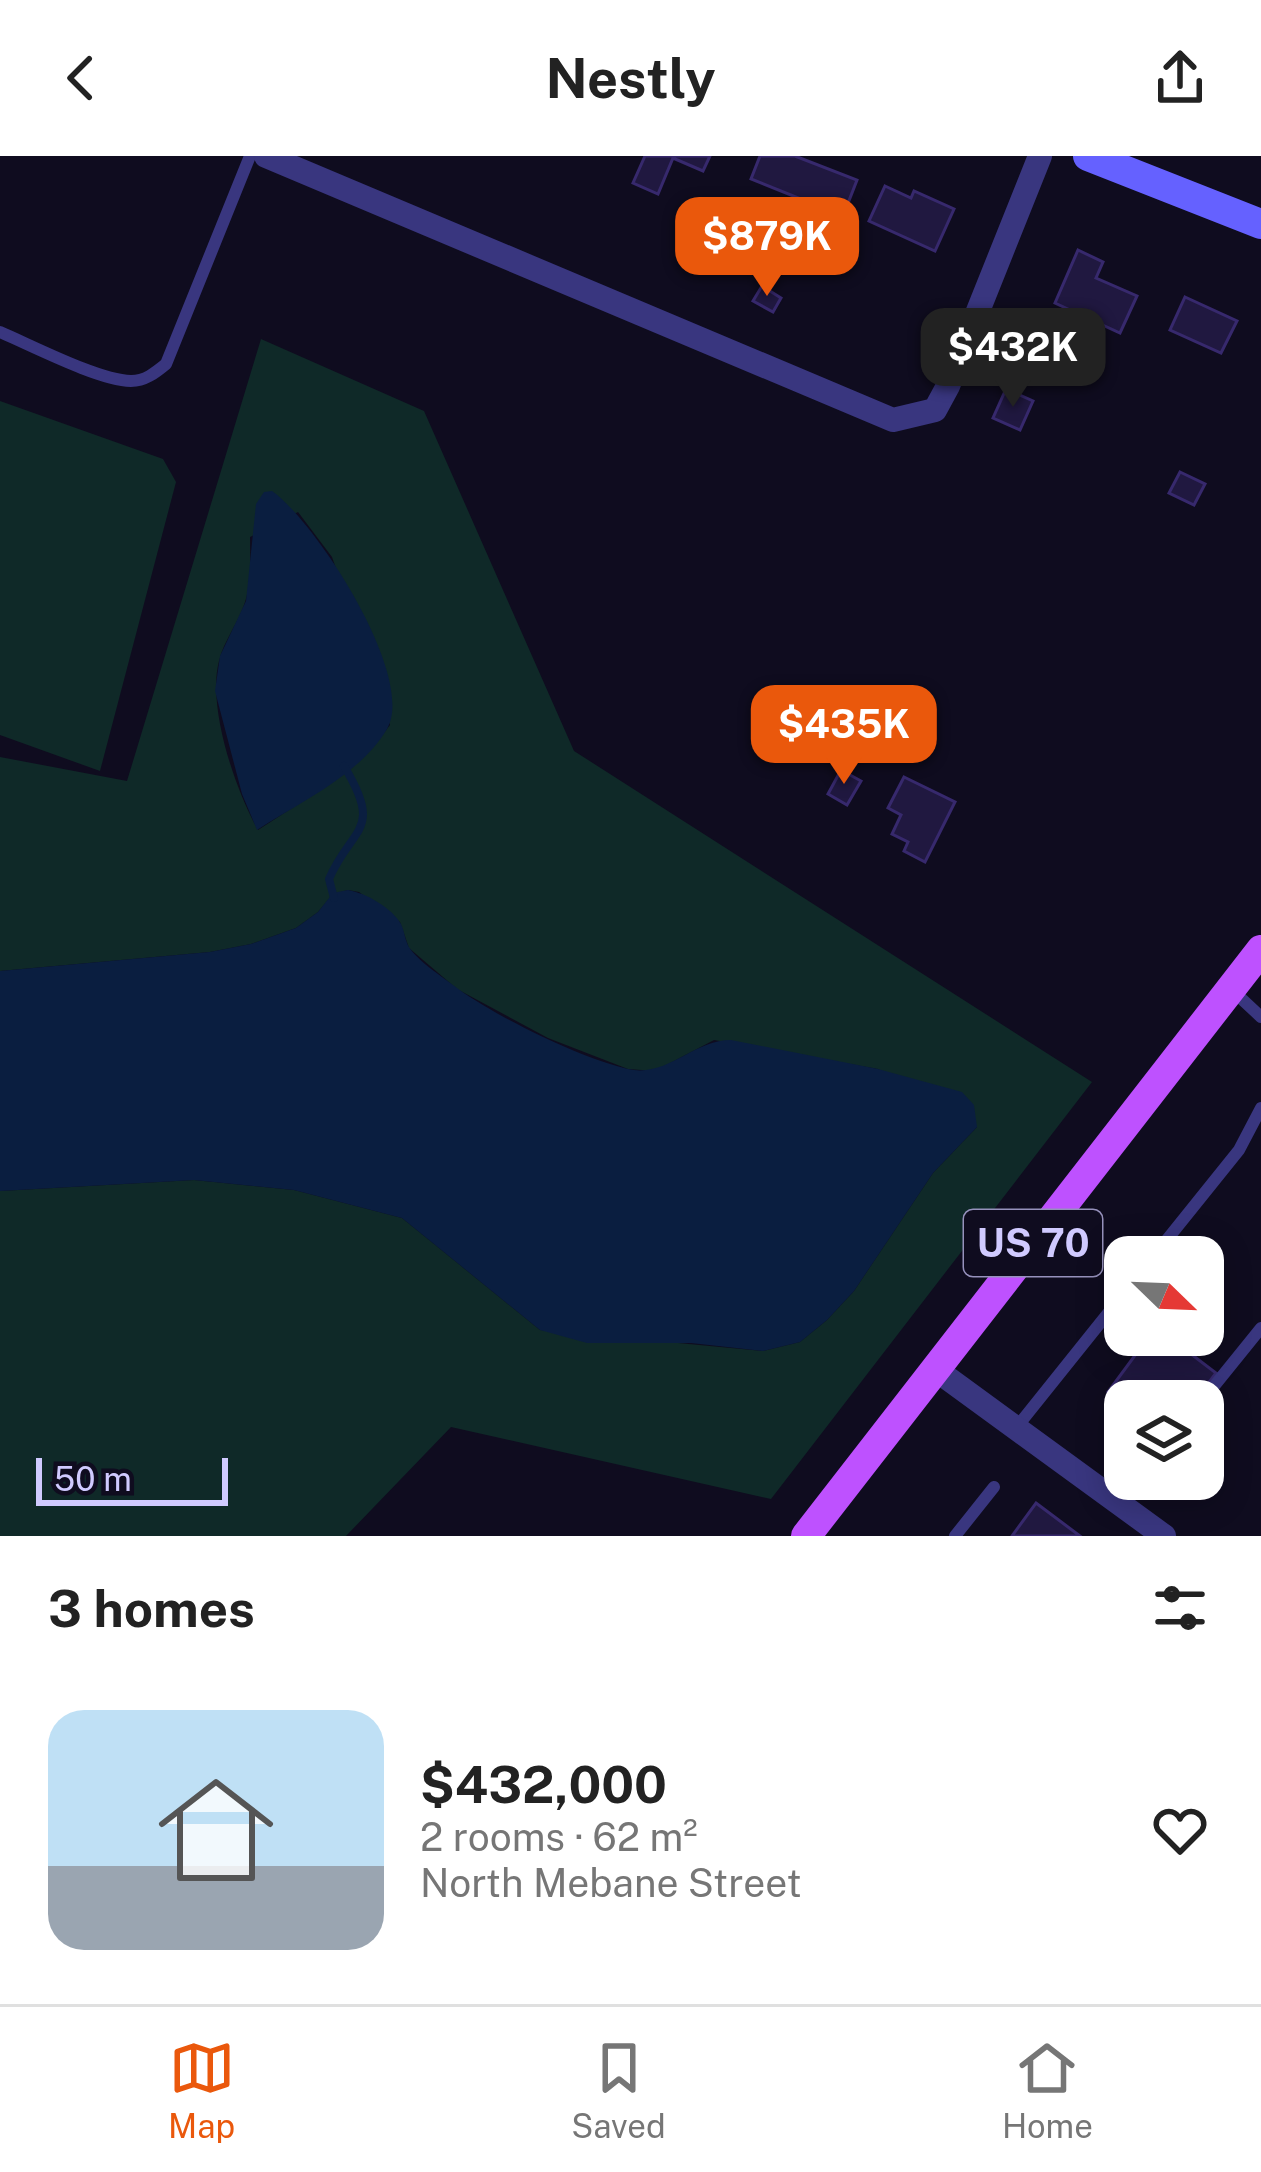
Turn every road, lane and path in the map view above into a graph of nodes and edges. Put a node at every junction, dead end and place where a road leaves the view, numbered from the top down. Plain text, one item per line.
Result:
1 (250, 156) edge
2 (266, 156) edge
3 (1040, 156) edge
4 (1088, 156) edge
5 (1261, 224) edge
6 (0, 332) edge
7 (1261, 950) edge
8 (1231, 989) junction
9 (1261, 1017) edge
10 (1261, 1108) edge
11 (1170, 1236) edge
12 (1104, 1318) edge
13 (1261, 1328) edge
14 (935, 1369) junction
15 (1219, 1380) edge
16 (1016, 1428) junction
17 (994, 1487) dead end
18 (1122, 1500) edge
19 (1119, 1503) junction
20 (806, 1536) edge
21 (956, 1536) edge
22 (1164, 1536) edge

1 - 6 lane
2 - 3 street
4 - 5 main road
7 - 8 main road, US 70
8 - 9 lane
8 - 14 main road, US 70
10 - 11 lane
12 - 16 lane
13 - 15 lane
14 - 16 street
14 - 20 main road, US 70
16 - 19 street
17 - 21 lane
18 - 19 lane
19 - 22 street

